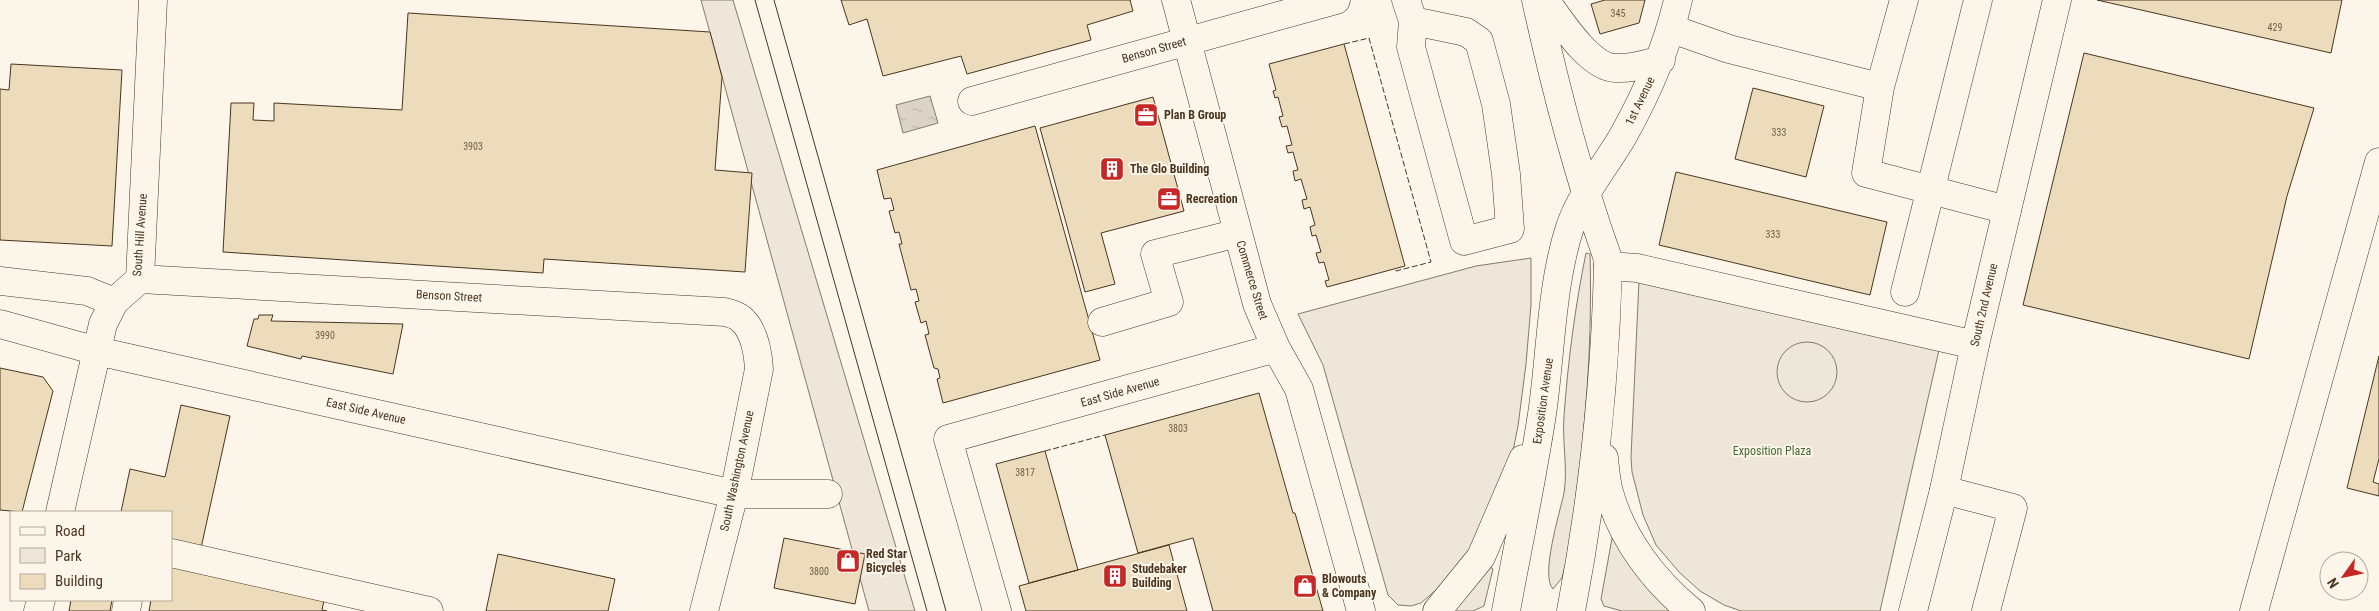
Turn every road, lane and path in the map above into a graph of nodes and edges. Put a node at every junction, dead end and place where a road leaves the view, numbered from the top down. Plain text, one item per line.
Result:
1 (153, 0) edge
2 (1176, 0) edge
3 (1336, 0) edge
4 (1536, 0) edge
5 (1545, 0) edge
6 (1678, 0) edge
7 (1904, 0) edge
8 (1978, 0) edge
9 (2057, 0) edge
10 (1410, 11) edge
11 (1672, 29) junction
12 (1187, 41) junction
13 (1661, 60) junction
14 (1880, 87) junction
15 (972, 101) dead end
16 (2379, 162) edge
17 (1930, 190) junction
18 (1585, 193) junction
19 (2007, 210) junction
20 (1238, 233) junction
21 (1608, 266) junction
22 (140, 279) junction
23 (0, 281) edge
24 (1905, 292) dead end
25 (114, 302) junction
26 (1102, 322) dead end
27 (0, 324) edge
28 (749, 332) joint
29 (1974, 345) junction
30 (1276, 348) junction
31 (97, 351) junction
32 (1542, 414) junction
33 (1598, 425) junction
34 (1944, 490) junction
35 (734, 494) junction
36 (828, 494) dead end
37 (60, 511) edge
38 (172, 553) edge
39 (429, 611) edge
40 (704, 611) edge
41 (997, 611) edge
42 (1361, 611) edge
43 (1436, 611) edge
44 (1506, 611) edge
45 (1571, 611) edge
46 (1691, 611) edge
47 (1913, 611) edge
48 (1986, 611) edge
49 (2254, 611) edge

1 - 22 street, South Hill Avenue
2 - 12 street, Commerce Street
3 - 12 street, Benson Street
4 - 18 street
5 - 13 street
6 - 11 street, 1st Avenue
7 - 14 street
8 - 17 street
9 - 19 street, South 2nd Avenue
10 - 10 street
11 - 13 street, 1st Avenue
11 - 14 street
12 - 15 street, Benson Street
12 - 20 street, Commerce Street
13 - 18 street, 1st Avenue
14 - 17 street
16 - 49 street
17 - 19 street
17 - 24 street
18 - 21 street
18 - 32 street, Exposition Avenue
19 - 29 street, South 2nd Avenue
20 - 26 street
20 - 30 street, Commerce Street
21 - 29 street
21 - 33 street
22 - 25 street, South Hill Avenue
22 - 28 street, Benson Street
23 - 25 street
25 - 31 street, South Hill Avenue
27 - 31 street, East Side Avenue
28 - 35 street, South Washington Avenue
29 - 34 street, South 2nd Avenue
30 - 41 street, East Side Avenue
30 - 42 street, Commerce Street
31 - 35 street, East Side Avenue
31 - 37 street, South Hill Avenue
32 - 43 street
32 - 44 street, Exposition Avenue
33 - 45 street
33 - 46 street
34 - 47 street, South 2nd Avenue
34 - 48 street
35 - 36 street, East Side Avenue
35 - 40 street, South Washington Avenue
38 - 39 street

